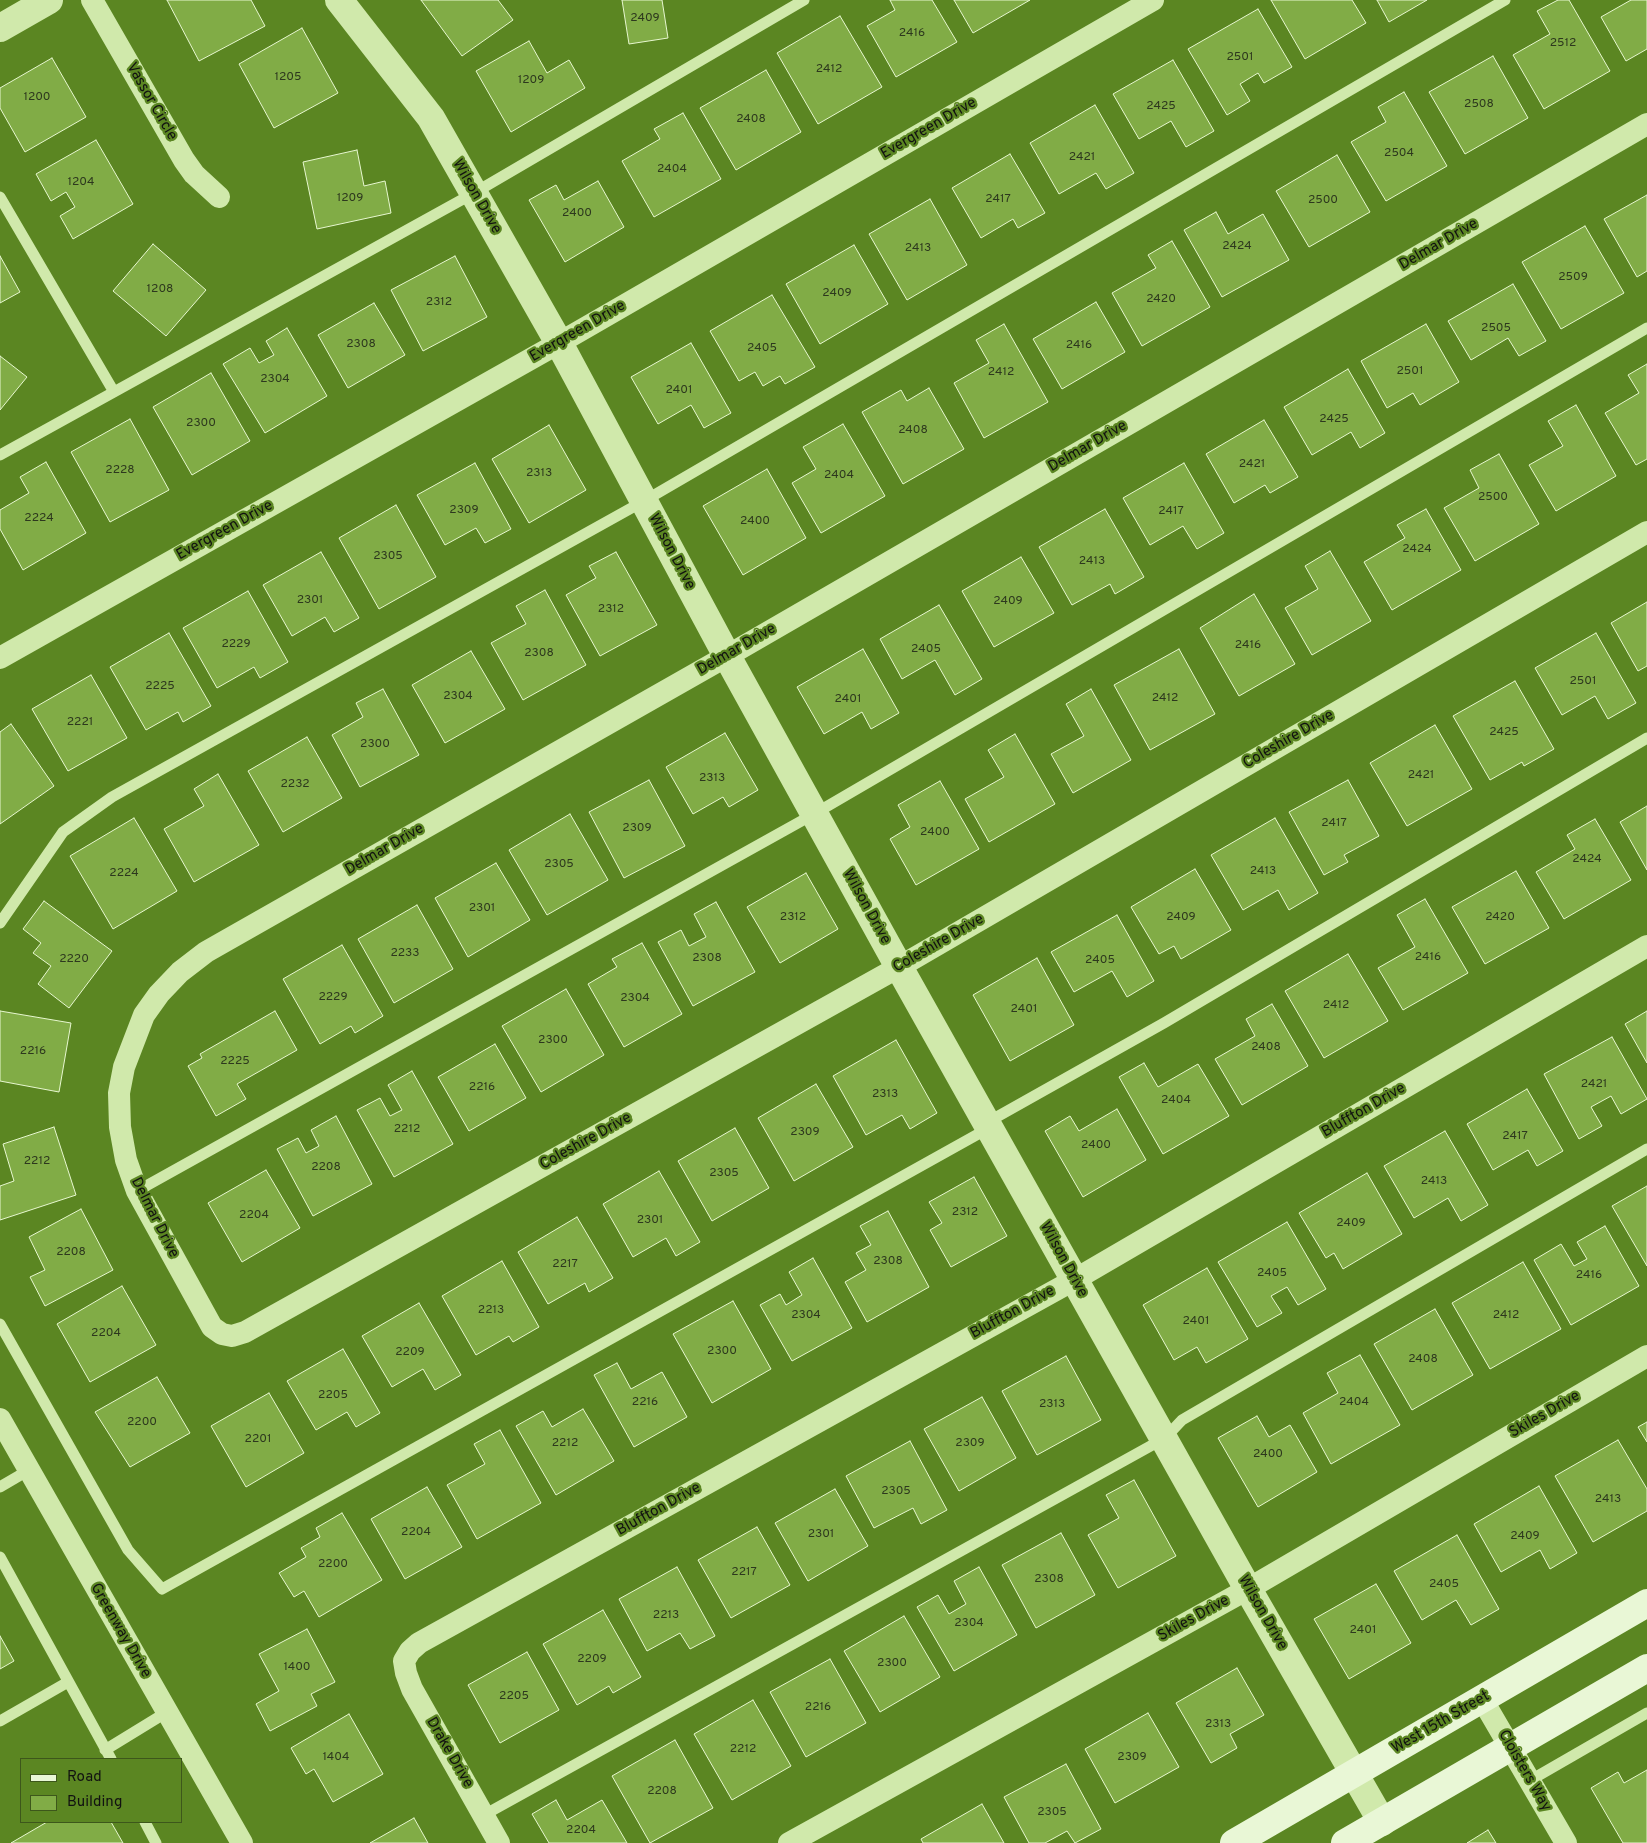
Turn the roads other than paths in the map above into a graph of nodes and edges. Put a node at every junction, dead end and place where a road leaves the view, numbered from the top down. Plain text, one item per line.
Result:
1 (49, 0) edge
2 (92, 0) edge
3 (339, 0) edge
4 (804, 0) edge
5 (1153, 0) edge
6 (1505, 0) edge
7 (0, 28) edge
8 (1647, 124) edge
9 (474, 193) junction
10 (0, 197) edge
11 (219, 197) dead end
12 (1647, 328) edge
13 (559, 343) junction
14 (114, 392) junction
15 (0, 455) edge
16 (644, 501) junction
17 (1647, 532) edge
18 (727, 656) junction
19 (0, 658) edge
20 (1647, 738) edge
21 (814, 814) junction
22 (0, 923) edge
23 (1647, 946) edge
24 (900, 967) junction
25 (988, 1125) junction
26 (1647, 1149) edge
27 (137, 1190) junction
28 (1074, 1280) junction
29 (0, 1324) edge
30 (222, 1334) joint
31 (1647, 1356) edge
32 (0, 1419) edge
33 (1165, 1438) junction
34 (29, 1470) junction
35 (0, 1487) edge
36 (0, 1557) edge
37 (1248, 1589) junction
38 (1647, 1602) edge
39 (404, 1661) joint
40 (1647, 1668) edge
41 (68, 1682) junction
42 (1482, 1699) junction
43 (167, 1712) junction
44 (1647, 1713) edge
45 (0, 1721) edge
46 (1510, 1747) junction
47 (108, 1755) edge
48 (1353, 1773) junction
49 (1529, 1781) junction
50 (484, 1815) junction
51 (1382, 1822) junction
52 (146, 1823) edge
53 (156, 1843) edge
54 (242, 1843) edge
55 (499, 1843) edge
56 (789, 1843) edge
57 (1234, 1843) edge
58 (1345, 1843) edge
59 (1566, 1843) edge

1 - 7 street
2 - 11 street, Vassor Circle
3 - 9 street, Wilson Drive
4 - 9 lane
5 - 13 street, Evergreen Drive
6 - 16 lane
8 - 18 street, Delmar Drive
9 - 13 street, Wilson Drive
9 - 14 lane
10 - 14 lane
12 - 21 lane
13 - 16 street, Wilson Drive
13 - 19 street, Evergreen Drive
14 - 15 lane
16 - 18 street, Wilson Drive
16 - 22 lane
17 - 24 street, Coleshire Drive
18 - 21 street, Wilson Drive
18 - 27 street, Delmar Drive
20 - 25 lane
21 - 24 street, Wilson Drive
21 - 27 lane
23 - 28 street, Bluffton Drive
24 - 25 street, Wilson Drive
24 - 30 street, Coleshire Drive
25 - 28 street, Wilson Drive
25 - 29 lane
26 - 33 lane
27 - 30 street, Delmar Drive
28 - 33 street, Wilson Drive
28 - 39 street, Bluffton Drive
31 - 37 street, Skiles Drive
32 - 34 street, Greenway Drive
33 - 37 street, Wilson Drive
33 - 50 lane
34 - 35 lane
34 - 43 street, Greenway Drive
36 - 41 lane
37 - 48 street, Wilson Drive
37 - 56 street, Skiles Drive
38 - 42 main road, West 15th Street
39 - 50 street, Drake Drive
40 - 46 main road
41 - 45 lane
41 - 47 lane
42 - 46 street, Cloisters Way
42 - 48 main road, West 15th Street
43 - 47 lane
43 - 54 street, Greenway Drive
44 - 49 lane
46 - 49 street, Cloisters Way
46 - 51 main road
48 - 51 street, Wilson Drive
48 - 57 main road, West 15th Street
49 - 59 street, Cloisters Way
50 - 55 street, Drake Drive
51 - 58 main road
52 - 53 lane

